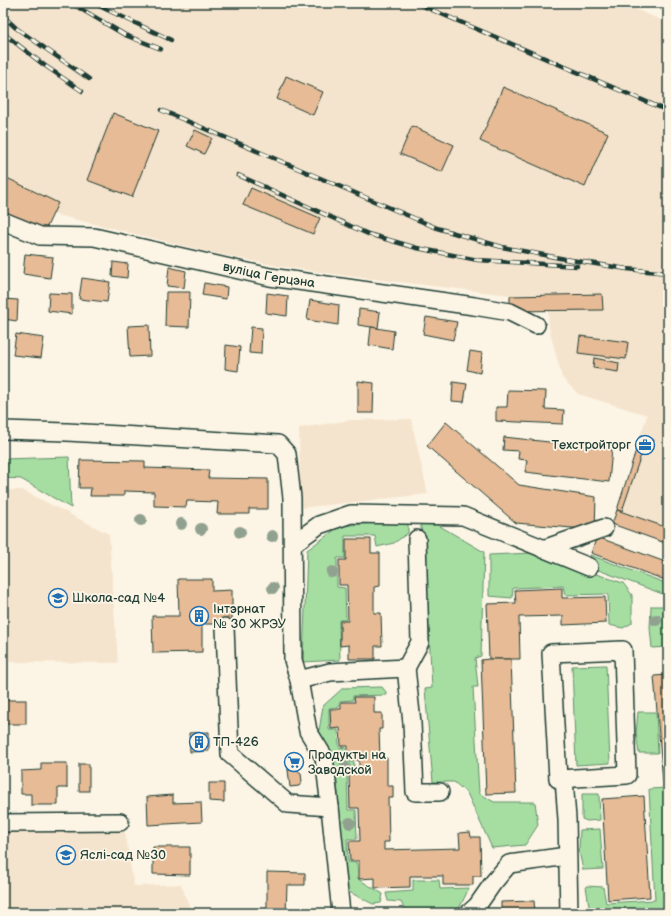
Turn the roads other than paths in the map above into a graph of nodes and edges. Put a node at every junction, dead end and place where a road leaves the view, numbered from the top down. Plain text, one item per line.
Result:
1 (3, 221) edge
2 (536, 325) dead end
3 (3, 430) edge
4 (604, 528) dead end
5 (417, 539) dead end
6 (293, 544) junction
7 (543, 548) junction
8 (589, 567) dead end
9 (225, 627) dead end
10 (406, 668) junction
11 (298, 680) junction
12 (564, 779) junction
13 (440, 792) dead end
14 (330, 807) junction
15 (120, 822) dead end
16 (3, 823) edge
17 (567, 856) junction
18 (341, 913) edge
19 (469, 913) edge
20 (569, 913) edge

1 - 2 street, вуліца Герцэна
3 - 6 street
4 - 7 street
5 - 10 street
6 - 7 street
6 - 11 street
7 - 8 street
9 - 14 street
10 - 11 street
10 - 13 street
11 - 14 street
12 - 12 street
12 - 17 street
14 - 18 street
15 - 16 street
17 - 19 street
17 - 20 street

